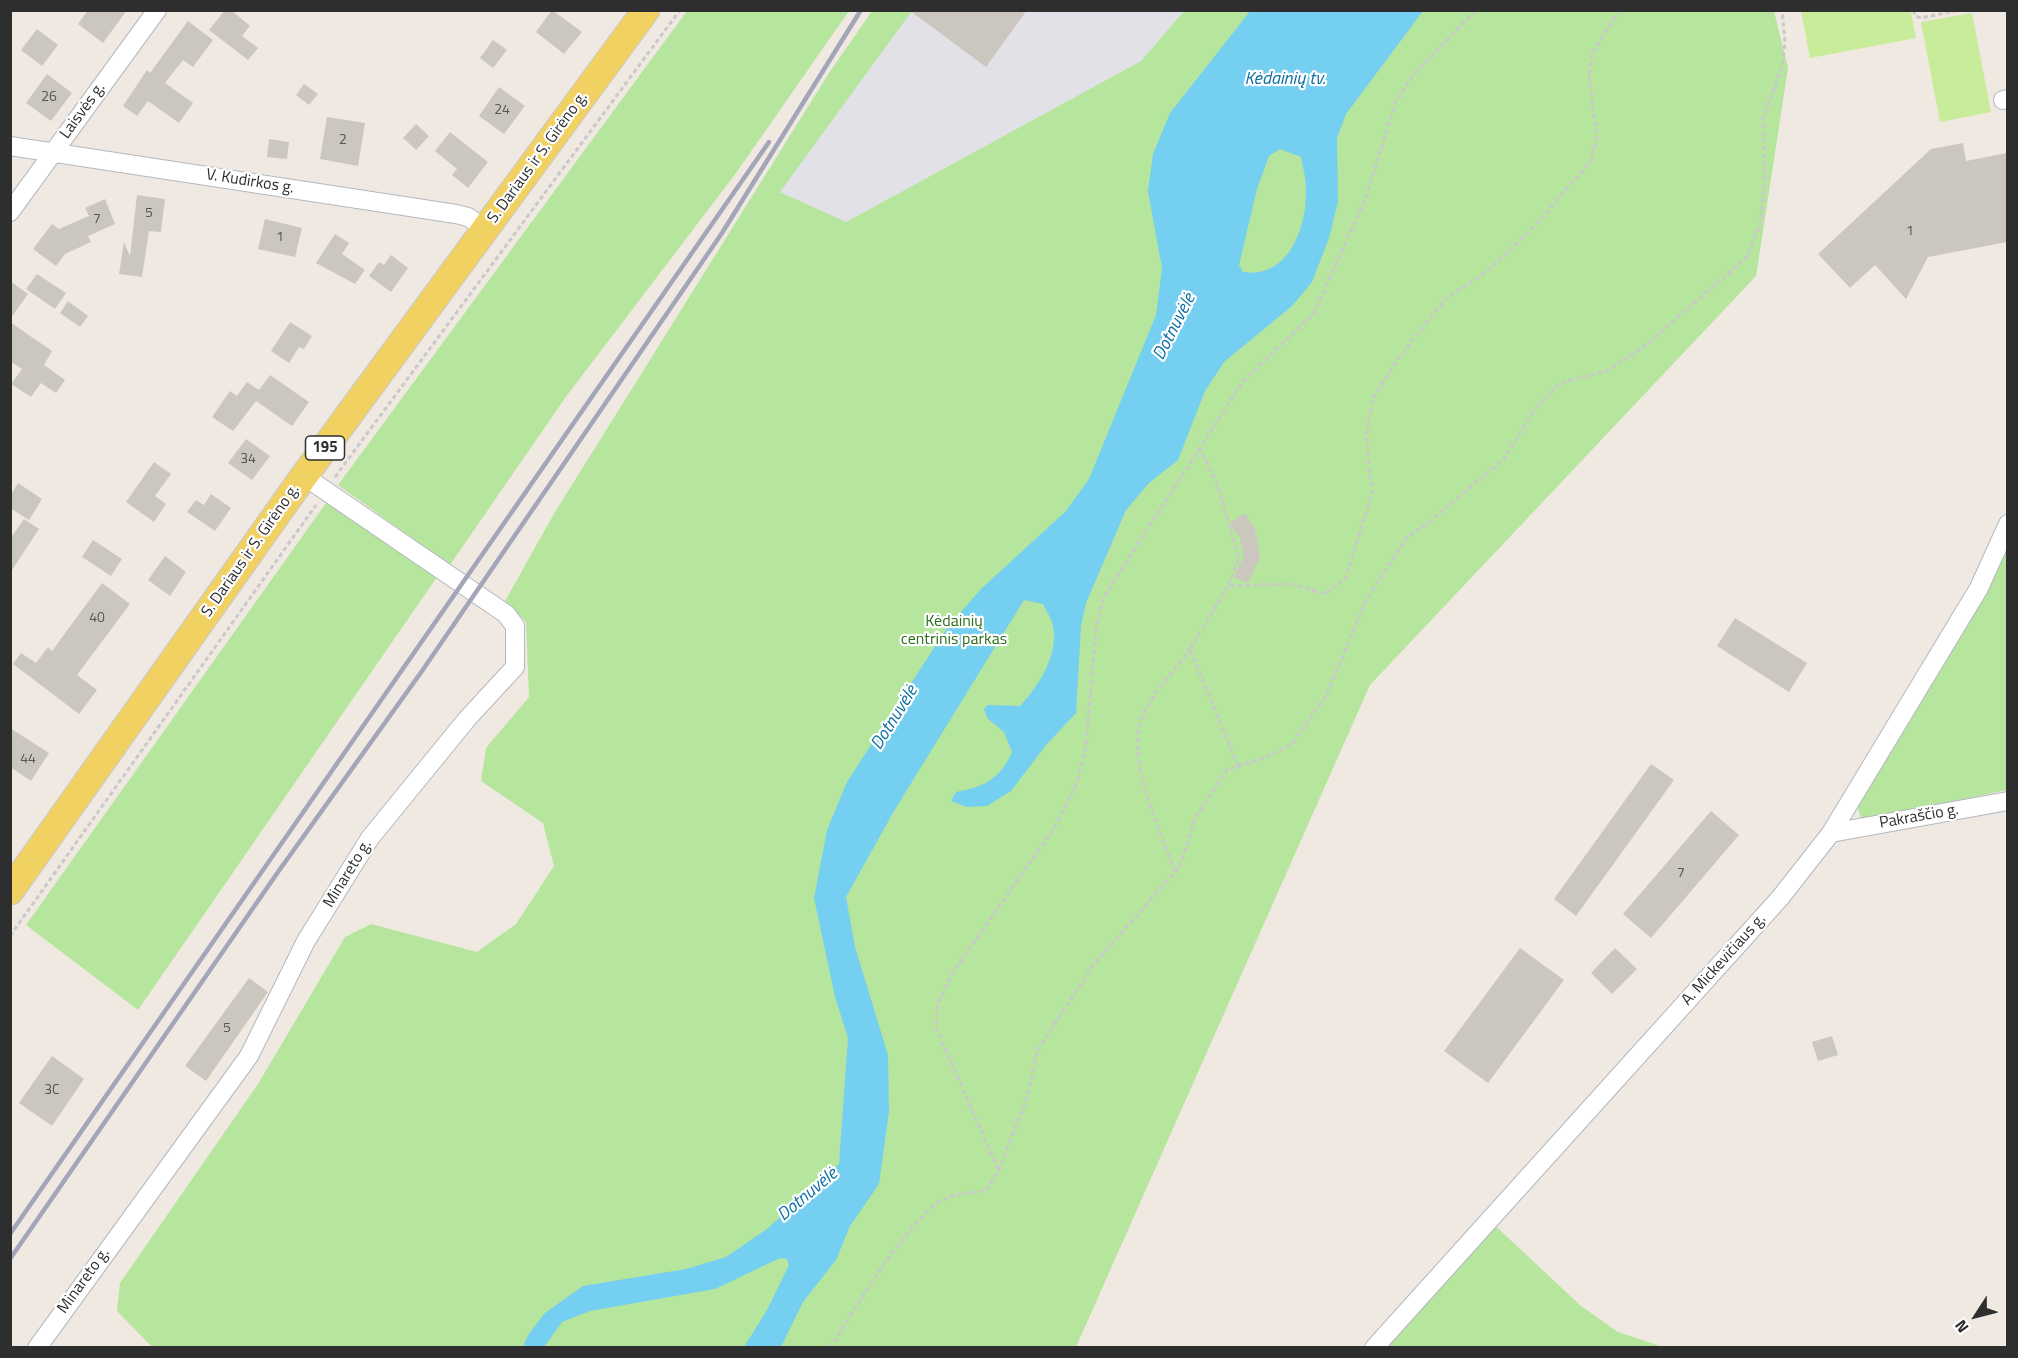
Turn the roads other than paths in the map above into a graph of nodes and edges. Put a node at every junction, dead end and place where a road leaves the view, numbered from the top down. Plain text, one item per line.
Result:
1 (157, 10) edge
2 (646, 10) edge
3 (10, 146) edge
4 (53, 152) junction
5 (10, 212) edge
6 (486, 229) junction
7 (315, 483) junction
8 (2007, 524) edge
9 (2007, 801) edge
10 (1831, 833) junction
11 (14, 878) edge
12 (37, 1347) edge
13 (1374, 1347) edge

1 - 4 street, Laisvės g.
2 - 6 main road, S. Dariaus ir S. Girėno g. / 195
3 - 4 street, V. Kudirkos g.
4 - 5 street, Laisvės g.
4 - 6 street, V. Kudirkos g.
6 - 7 main road, S. Dariaus ir S. Girėno g. / 195
7 - 11 main road, S. Dariaus ir S. Girėno g. / 195
7 - 12 street, Minareto g.
8 - 10 street, A. Mickevičiaus g.
9 - 10 street, Pakraščio g.
10 - 13 street, A. Mickevičiaus g.

